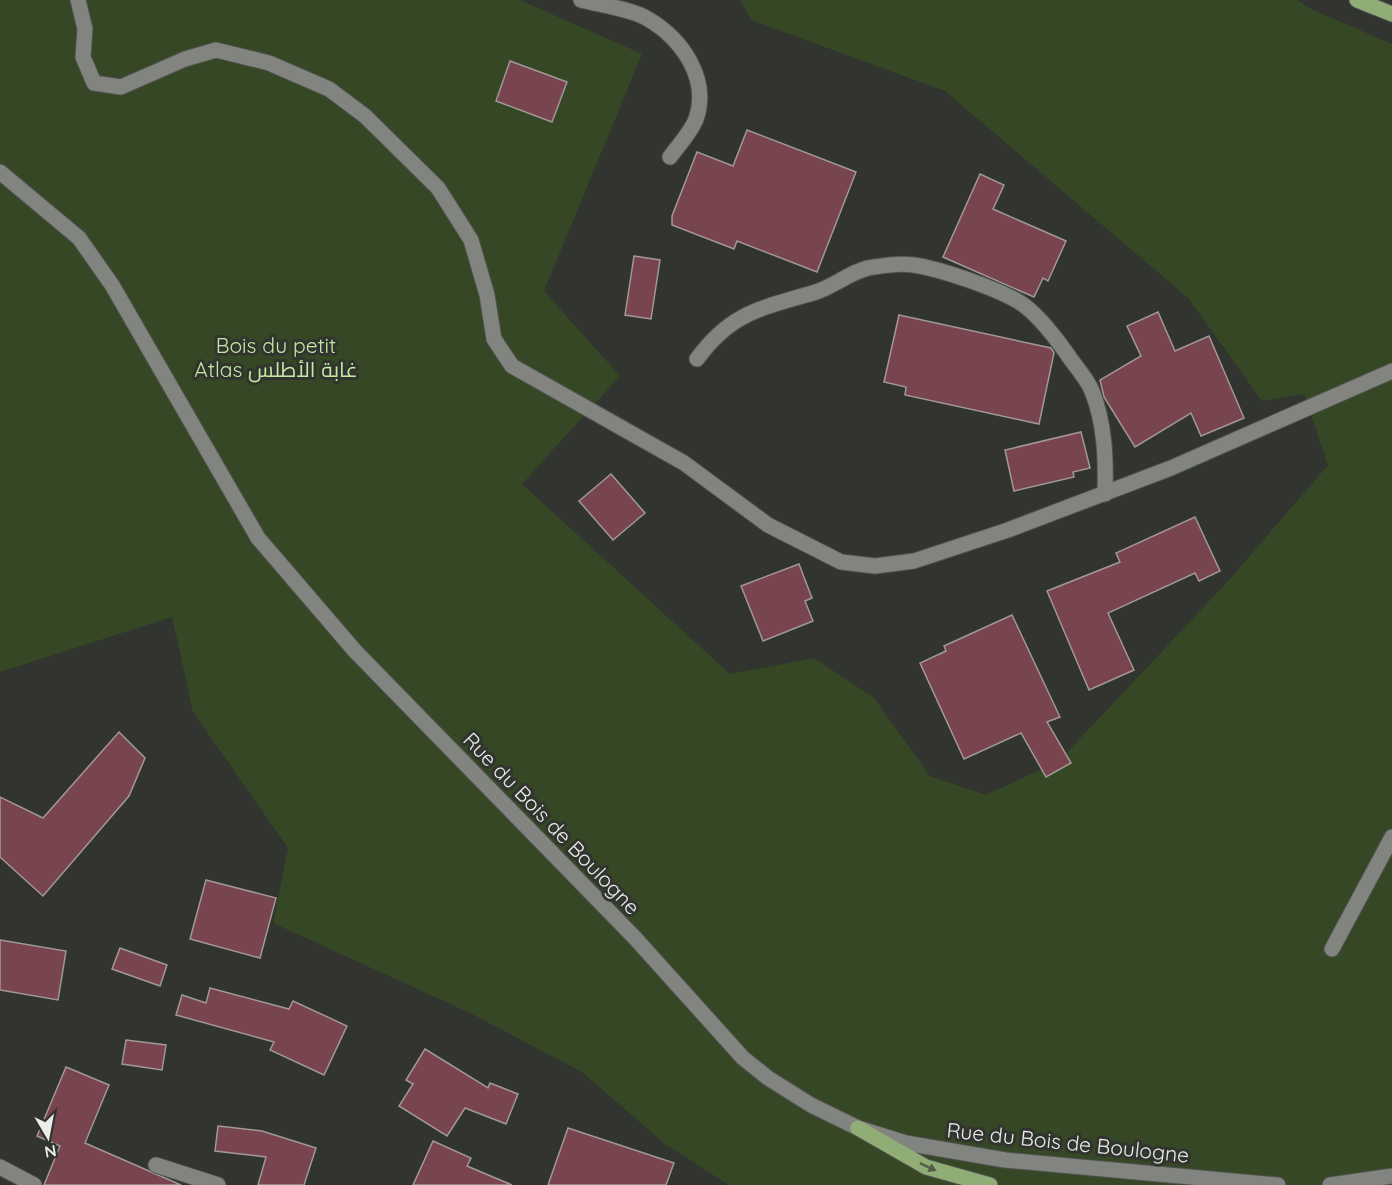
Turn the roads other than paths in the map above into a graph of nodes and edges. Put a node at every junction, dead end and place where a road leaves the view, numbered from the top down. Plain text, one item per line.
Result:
1 (78, 0) edge
2 (581, 0) edge
3 (1357, 0) edge
4 (1392, 14) edge
5 (670, 157) dead end
6 (0, 172) edge
7 (697, 359) dead end
8 (1392, 370) edge
9 (1105, 494) junction
10 (1392, 837) edge
11 (1332, 949) dead end
12 (858, 1128) junction
13 (156, 1165) dead end
14 (0, 1167) edge
15 (1392, 1176) edge
16 (34, 1185) edge
17 (218, 1185) edge
18 (990, 1185) edge
19 (1278, 1185) edge
20 (1330, 1185) edge

1 - 9 street
2 - 5 street
3 - 4 main road
6 - 12 street, Rue du Bois de Boulogne
7 - 9 street
8 - 9 street
10 - 11 street
12 -> 18 main road
12 - 19 street, Rue du Bois de Boulogne
13 - 17 street
14 - 16 street
15 - 20 street

